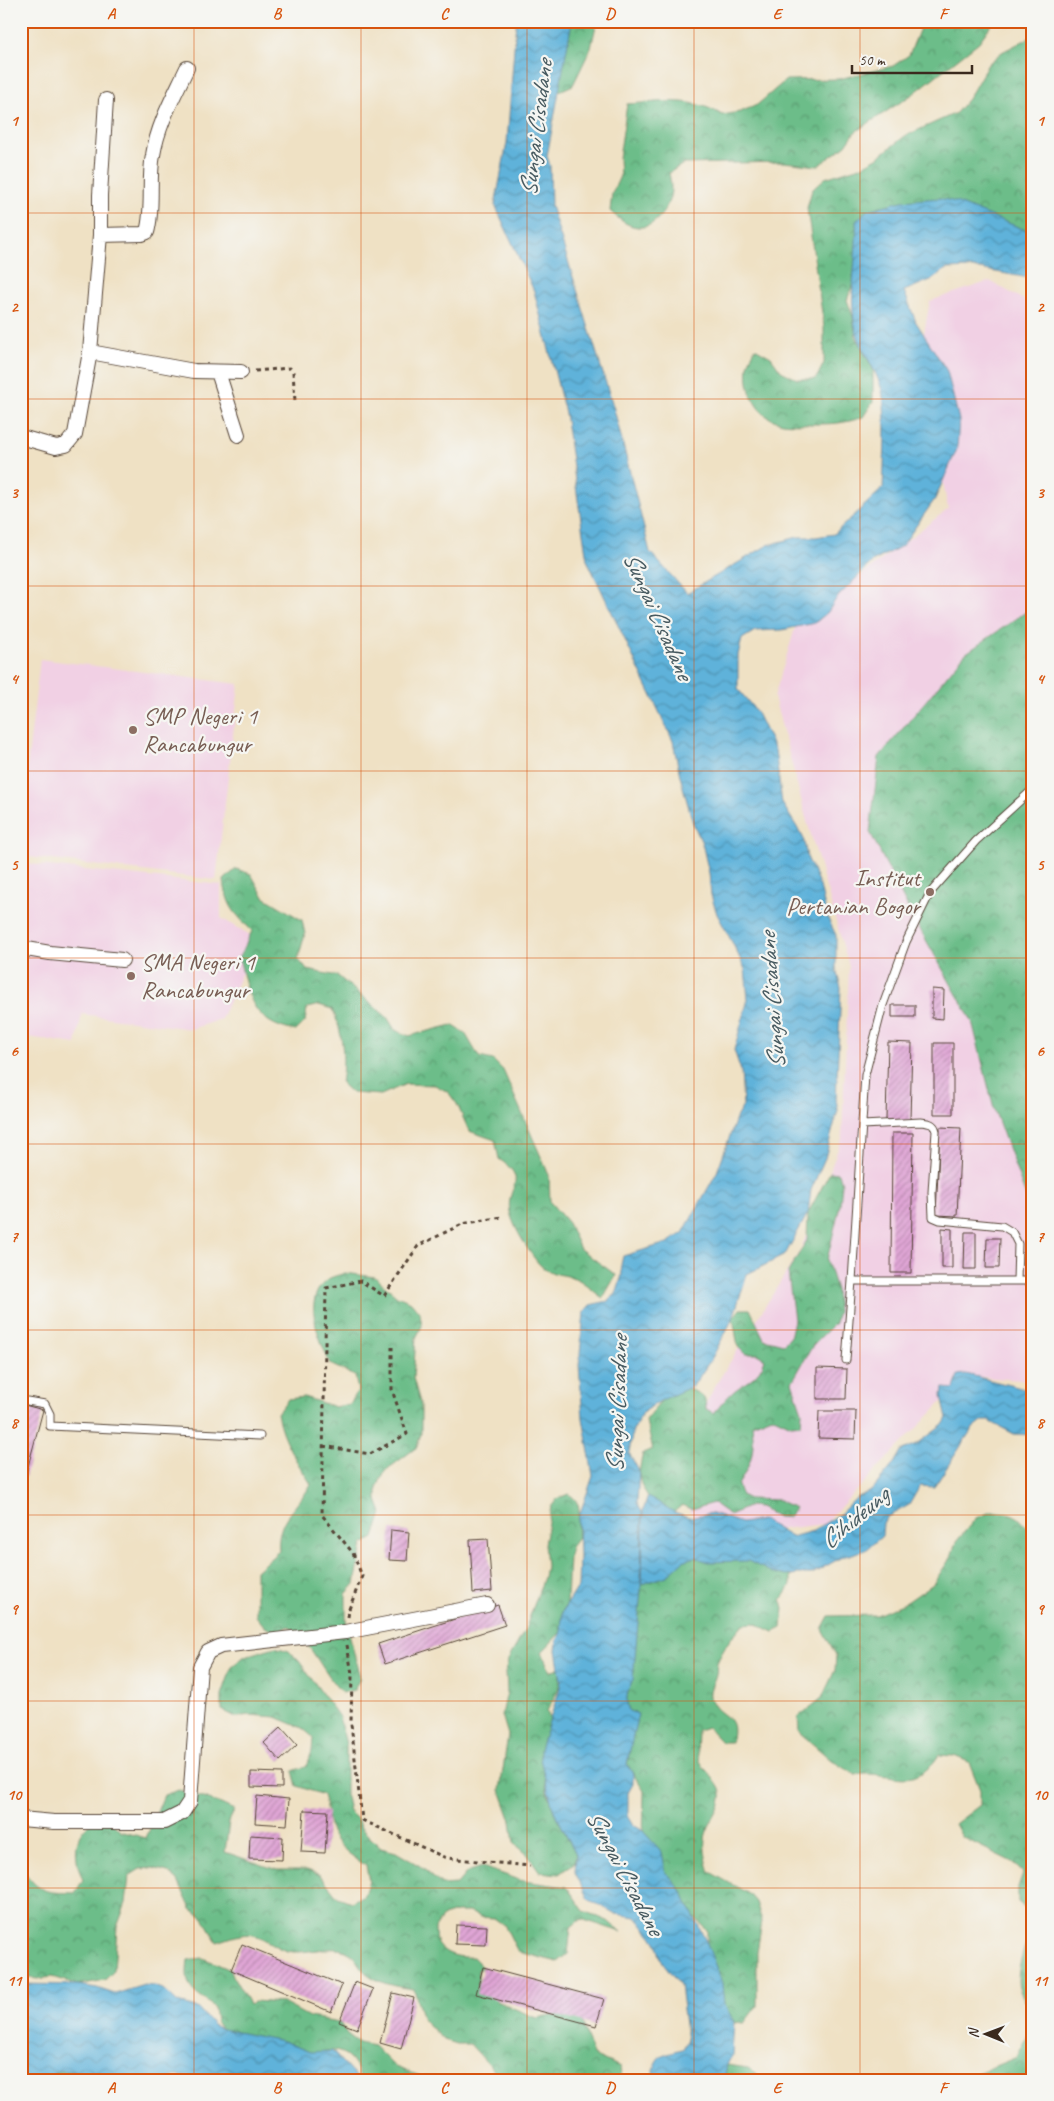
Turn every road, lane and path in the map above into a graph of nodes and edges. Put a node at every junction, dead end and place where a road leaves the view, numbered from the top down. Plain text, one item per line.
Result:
1 (187, 68) dead end
2 (106, 100) dead end
3 (100, 235) junction
4 (90, 352) junction
5 (218, 372) junction
6 (242, 372) joint
7 (295, 401) dead end
8 (238, 435) dead end
9 (21, 437) edge
10 (1033, 789) edge
11 (21, 948) edge
12 (122, 960) dead end
13 (862, 1125) junction
14 (502, 1217) dead end
15 (852, 1281) junction
16 (1017, 1281) junction
17 (1033, 1281) edge
18 (392, 1347) dead end
19 (846, 1360) dead end
20 (21, 1400) edge
21 (260, 1436) dead end
22 (323, 1446) junction
23 (487, 1605) dead end
24 (345, 1632) junction
25 (21, 1819) edge
26 (530, 1866) dead end

1 - 3 street
2 - 3 street
3 - 4 street
4 - 5 street
4 - 9 street
5 - 6 street
5 - 8 street
6 - 7 path
10 - 13 lane
11 - 12 street
13 - 15 lane
13 - 16 lane
14 - 22 path
15 - 16 lane
15 - 19 lane
16 - 17 lane
18 - 22 path
20 - 21 lane
22 - 24 path
23 - 24 street
24 - 25 street
24 - 26 path

